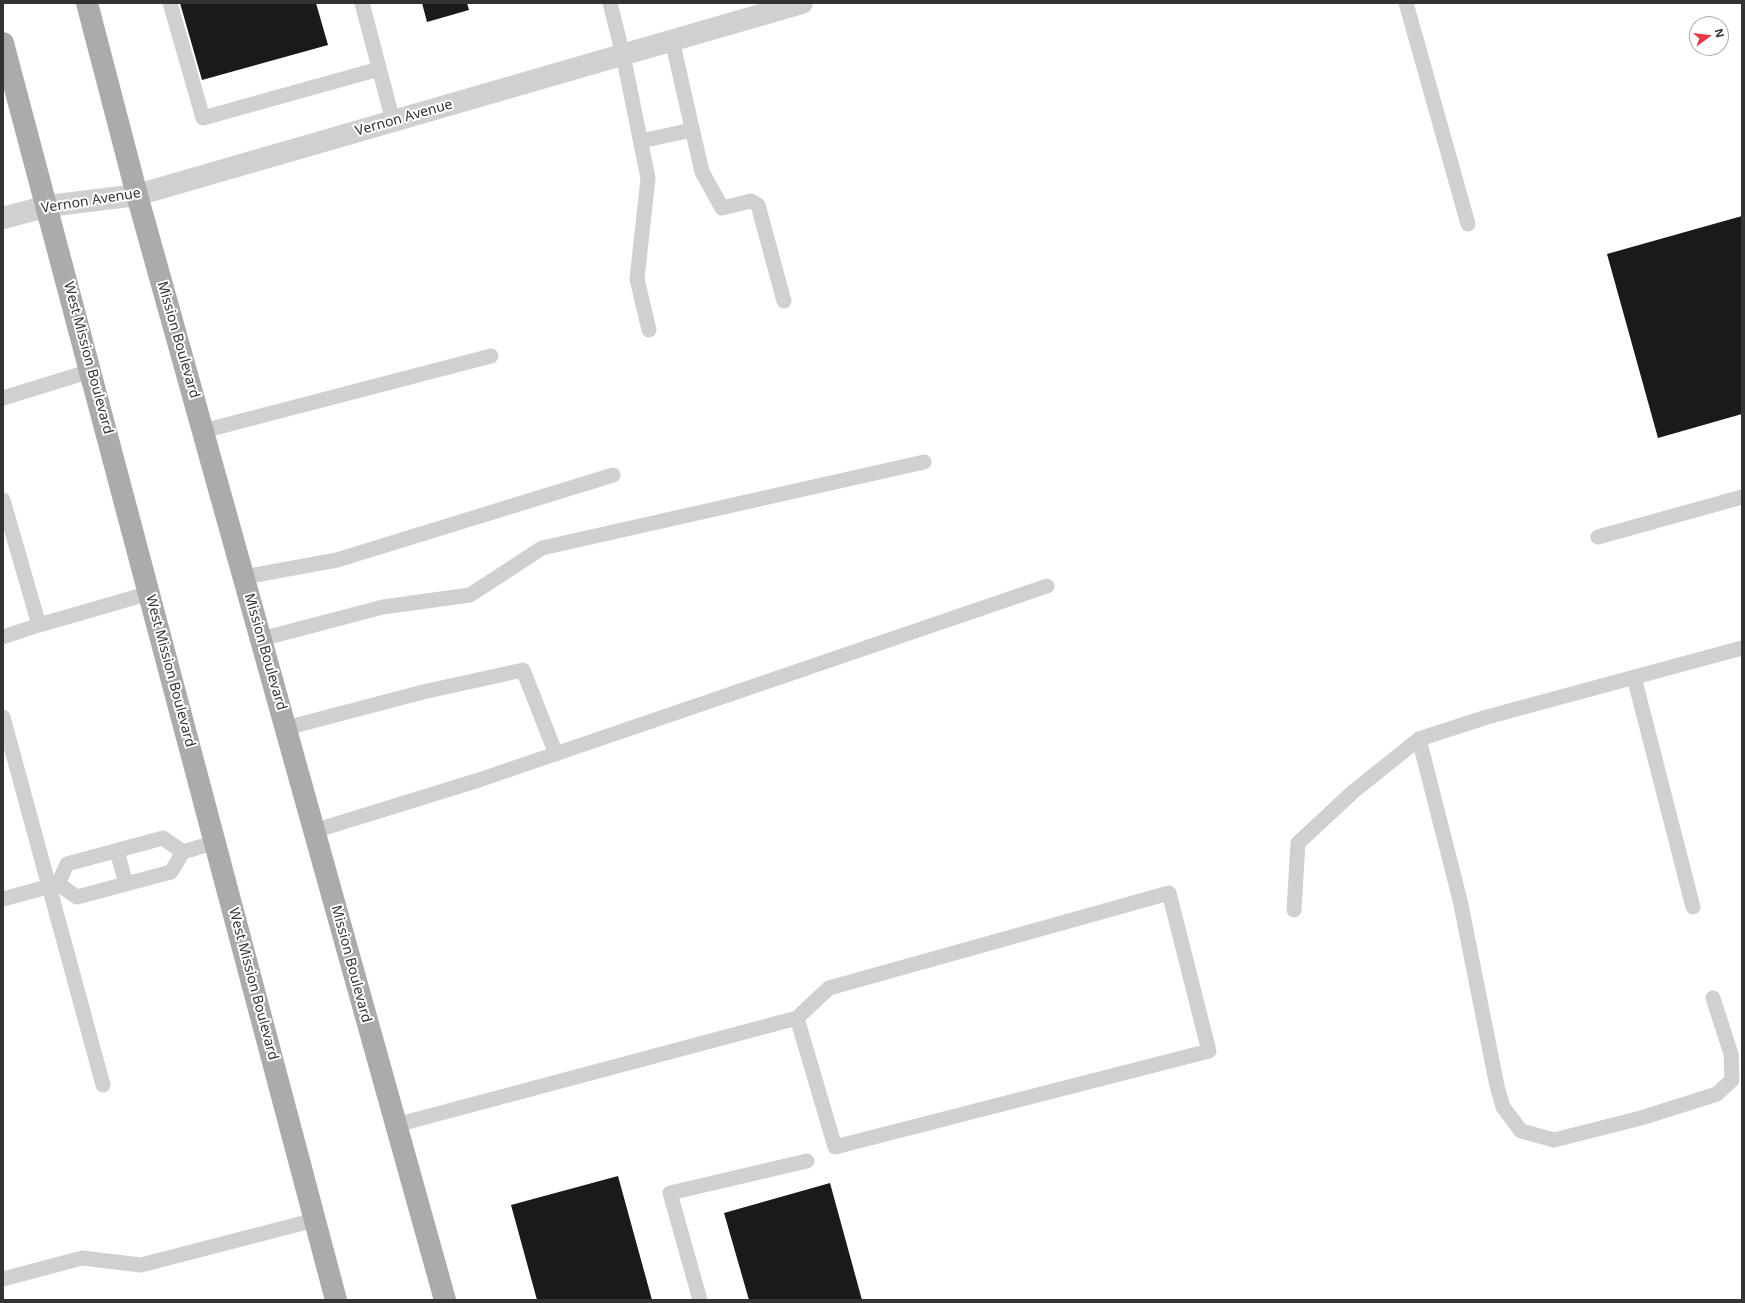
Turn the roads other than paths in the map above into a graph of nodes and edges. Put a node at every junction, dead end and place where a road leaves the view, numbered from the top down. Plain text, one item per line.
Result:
1 (87, 3) edge
2 (170, 3) edge
3 (362, 3) edge
4 (610, 3) edge
5 (1406, 3) edge
6 (790, 5) edge
7 (672, 40) junction
8 (3, 43) edge
9 (623, 55) junction
10 (380, 70) junction
11 (393, 121) junction
12 (692, 130) junction
13 (641, 141) junction
14 (137, 195) junction
15 (48, 206) junction
16 (3, 218) edge
17 (1468, 224) dead end
18 (784, 301) dead end
19 (649, 330) dead end
20 (491, 356) dead end
21 (91, 371) junction
22 (3, 398) edge
23 (203, 431) junction
24 (924, 462) dead end
25 (613, 475) dead end
26 (1742, 497) edge
27 (3, 500) edge
28 (1598, 537) dead end
29 (244, 577) junction
30 (1047, 586) dead end
31 (150, 593) junction
32 (39, 625) junction
33 (3, 637) edge
34 (261, 639) junction
35 (1742, 648) edge
36 (1634, 677) junction
37 (3, 718) edge
38 (286, 728) junction
39 (1419, 739) junction
40 (556, 754) junction
41 (314, 831) junction
42 (216, 842) junction
43 (117, 851) junction
44 (183, 852) junction
45 (126, 884) junction
46 (54, 885) junction
47 (3, 899) edge
48 (1693, 907) dead end
49 (1294, 910) dead end
50 (1714, 998) dead end
51 (797, 1018) junction
52 (102, 1086) dead end
53 (396, 1125) junction
54 (807, 1161) dead end
55 (315, 1220) junction
56 (3, 1280) edge
57 (336, 1300) edge
58 (445, 1300) edge
59 (700, 1300) edge

1 - 14 main road, Mission Boulevard
2 - 10 lane
3 - 10 lane
4 - 9 lane
5 - 17 lane
6 - 7 street, Vernon Avenue
7 - 9 street, Vernon Avenue
7 - 12 lane
8 - 15 main road, West Mission Boulevard
9 - 11 street, Vernon Avenue
9 - 13 lane
10 - 11 lane
11 - 14 street, Vernon Avenue
12 - 13 lane
12 - 18 lane
13 - 19 lane
14 - 15 street, Vernon Avenue
14 - 23 main road, Mission Boulevard
15 - 16 street, Vernon Avenue
15 - 21 main road, West Mission Boulevard
20 - 23 lane
21 - 22 lane
21 - 31 main road, West Mission Boulevard
23 - 29 main road, Mission Boulevard
24 - 34 lane
25 - 29 lane
26 - 28 lane
27 - 32 lane
29 - 34 main road, Mission Boulevard
30 - 40 lane
31 - 32 lane
31 - 42 main road, West Mission Boulevard
32 - 33 lane
34 - 38 main road, Mission Boulevard
35 - 36 lane
36 - 39 lane
36 - 48 lane
37 - 46 lane
38 - 40 lane
38 - 41 main road, Mission Boulevard
39 - 49 lane
39 - 50 lane
40 - 41 lane
41 - 53 main road, Mission Boulevard
42 - 44 lane
42 - 55 main road, West Mission Boulevard
43 - 44 lane
43 - 45 lane
43 - 46 lane
44 - 45 lane
45 - 46 lane
46 - 47 lane
46 - 52 lane
51 - 51 lane
51 - 53 lane
53 - 58 main road, Mission Boulevard
54 - 59 lane
55 - 56 lane
55 - 57 main road, West Mission Boulevard

